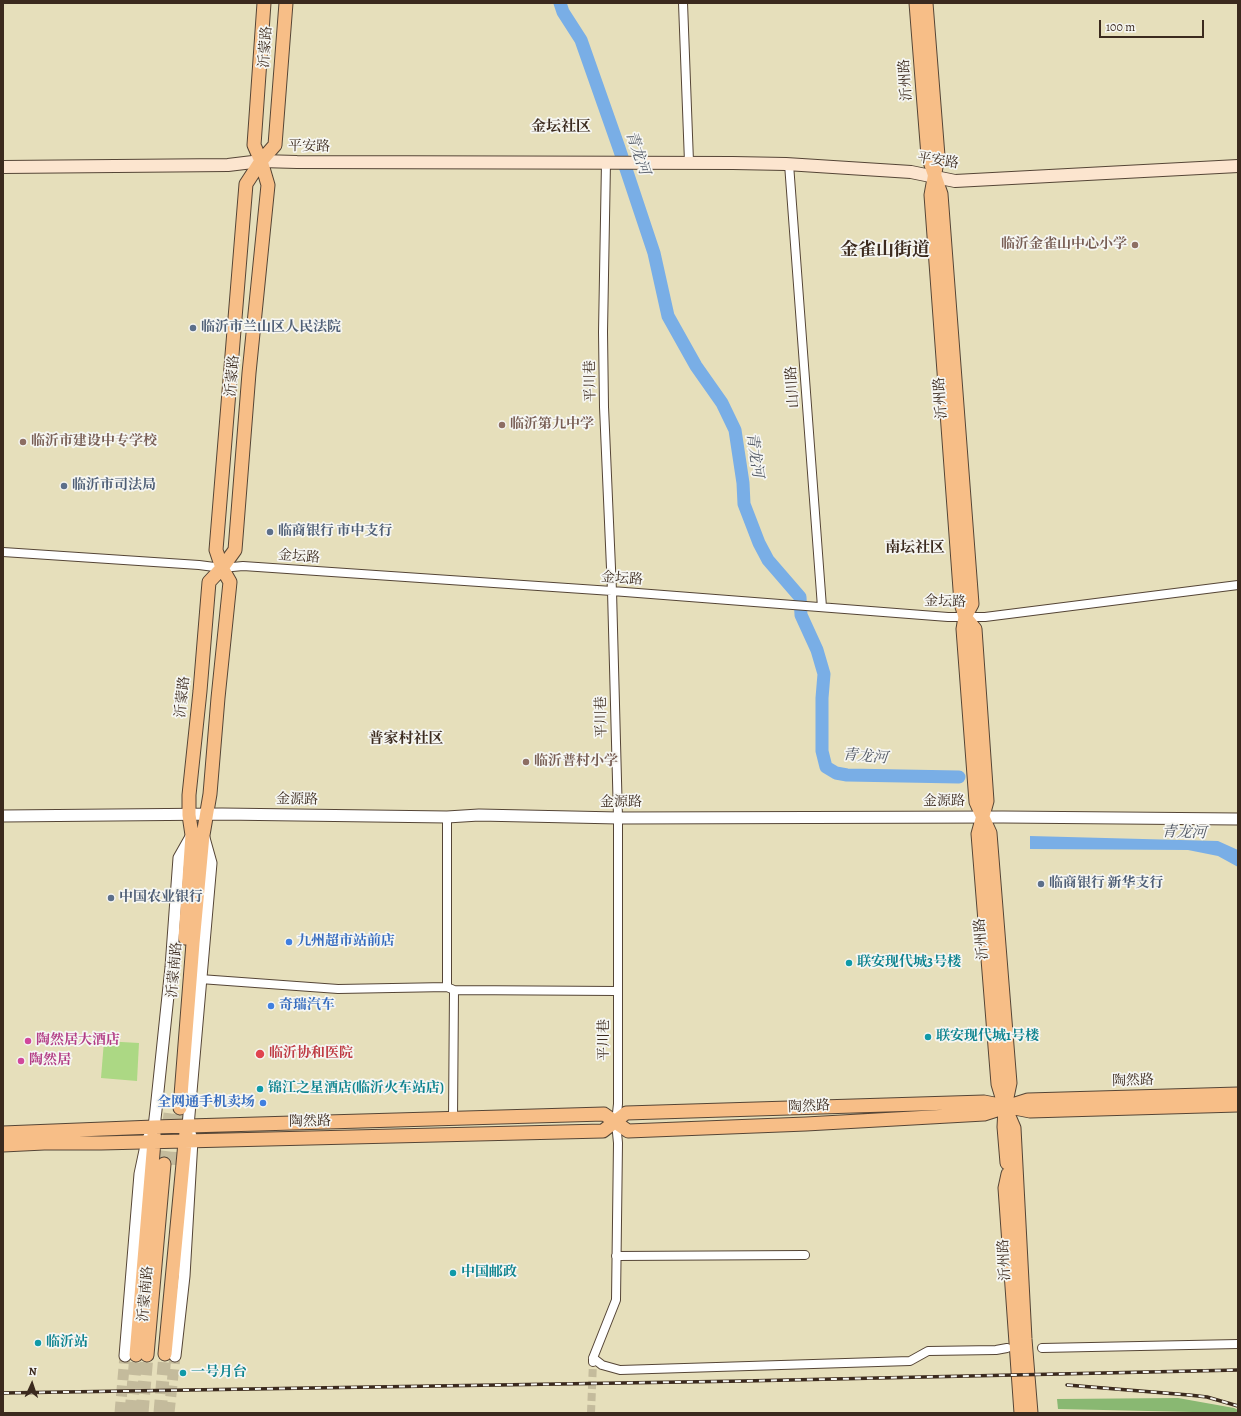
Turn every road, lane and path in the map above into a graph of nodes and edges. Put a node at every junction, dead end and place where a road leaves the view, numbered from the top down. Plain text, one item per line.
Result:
1 (264, 3) edge
2 (286, 3) edge
3 (683, 3) edge
4 (916, 3) edge
5 (926, 3) edge
6 (261, 161) junction
7 (610, 162) junction
8 (689, 162) junction
9 (789, 164) junction
10 (1238, 166) edge
11 (3, 167) edge
12 (935, 177) junction
13 (3, 552) edge
14 (222, 568) junction
15 (1238, 584) edge
16 (612, 591) junction
17 (822, 607) junction
18 (965, 617) junction
19 (206, 815) junction
20 (3, 816) edge
21 (189, 816) junction
22 (447, 817) junction
23 (982, 817) junction
24 (618, 818) junction
25 (1238, 820) edge
26 (198, 835) junction
27 (200, 979) junction
28 (450, 989) junction
29 (617, 991) junction
30 (1238, 1094) edge
31 (1238, 1105) edge
32 (175, 1107) tunnel mouth
33 (1005, 1107) junction
34 (453, 1119) junction
35 (616, 1122) junction
36 (188, 1126) junction
37 (154, 1127) junction
38 (3, 1133) edge
39 (189, 1140) junction
40 (151, 1141) junction
41 (3, 1145) edge
42 (169, 1164) tunnel mouth
43 (1012, 1175) junction
44 (805, 1255) dead end
45 (616, 1256) junction
46 (1238, 1344) edge
47 (1007, 1348) dead end
48 (1042, 1348) dead end
49 (151, 1355) junction
50 (1021, 1413) edge
51 (1026, 1413) edge
52 (1031, 1413) edge
53 (1037, 1413) edge

1 - 6 main road, 沂蒙路
2 - 6 main road, 沂蒙路
3 - 8 street
4 - 12 main road, 沂州路
5 - 12 main road, 沂州路
6 - 7 main road, 平安路
6 - 11 main road, 平安路
6 - 14 main road, 沂蒙路
6 - 14 main road, 沂蒙路
7 - 8 main road, 平安路
7 - 16 street, 平川巷
8 - 9 main road, 平安路
9 - 12 main road, 平安路
9 - 17 street, 山川路
10 - 12 main road, 平安路
12 - 18 main road, 沂州路
13 - 14 street, 金坛路
14 - 16 street, 金坛路
14 - 19 main road, 沂蒙路
14 - 21 main road, 沂蒙路
15 - 18 street, 金坛路
16 - 17 street, 金坛路
16 - 24 street, 平川巷
17 - 18 street, 金坛路
18 - 23 main road, 沂州路
19 - 21 street, 金源路
19 - 22 street, 金源路
19 - 26 main road, 沂蒙路
20 - 21 street, 金源路
21 - 26 main road, 沂蒙路
22 - 24 street, 金源路
22 - 28 street
23 - 24 street, 金源路
23 - 25 street, 金源路
23 - 33 main road, 沂州路
24 - 29 street, 平川巷
26 - 27 street
26 - 32 main road, 沂蒙南路
26 - 37 street
27 - 28 street
27 - 36 street
28 - 29 street
28 - 34 street
29 - 35 street, 平川巷
30 - 33 main road, 陶然路
31 - 33 main road, 陶然路
33 - 35 main road, 陶然路
33 - 43 main road, 沂州路
34 - 35 main road, 陶然路
34 - 36 main road, 陶然路
35 - 39 main road, 陶然路
35 - 45 street, 平川巷
36 - 37 main road, 陶然路
36 - 39 main road
37 - 38 main road, 陶然路
37 - 40 main road
39 - 40 main road, 陶然路
39 - 49 main road
40 - 41 main road, 陶然路
40 - 49 main road
42 - 49 main road, 沂蒙南路
43 - 50 main road
43 - 51 main road, 沂州路
43 - 52 main road, 沂州路
43 - 53 main road
44 - 45 street
45 - 47 street, 平川巷
46 - 48 street

